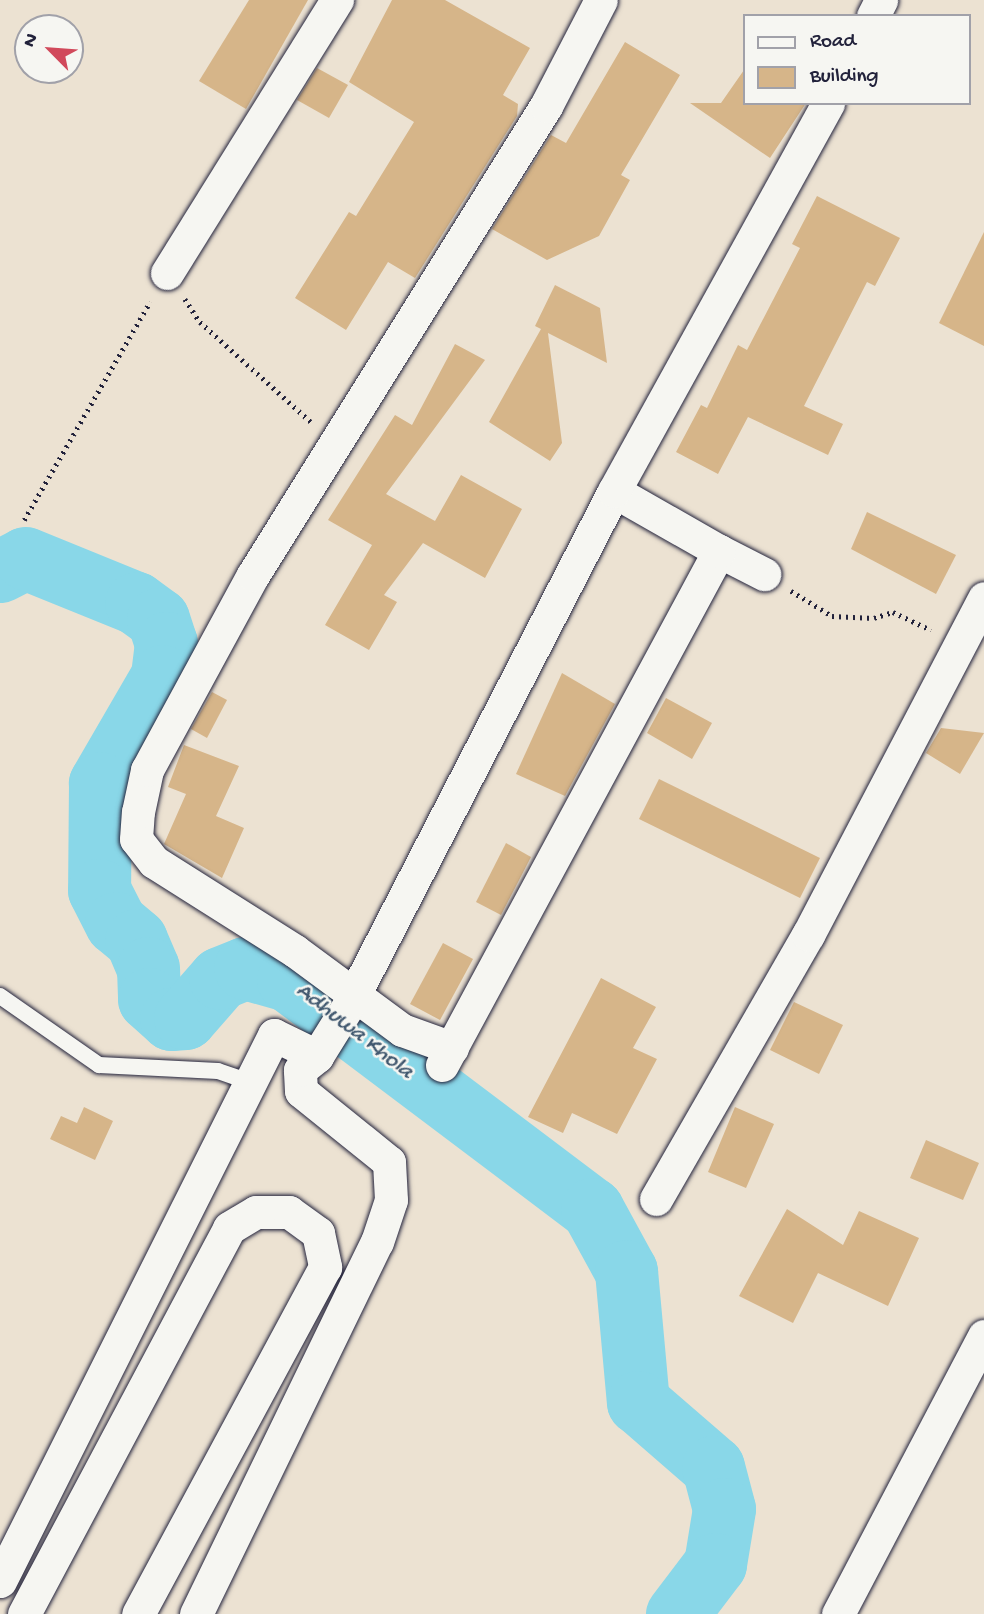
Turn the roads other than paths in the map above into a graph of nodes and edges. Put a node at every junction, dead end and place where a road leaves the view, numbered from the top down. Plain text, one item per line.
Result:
1 (337, 0) edge
2 (601, 0) edge
3 (827, 105) edge
4 (167, 273) road end
5 (614, 491) junction
6 (719, 551) junction
7 (764, 574) road end
8 (984, 598) edge
9 (0, 996) edge
10 (353, 998) junction
11 (320, 1049) junction
12 (250, 1082) junction
13 (656, 1199) dead end
14 (984, 1336) edge
15 (0, 1581) edge
16 (24, 1614) edge
17 (138, 1614) edge
18 (196, 1614) edge
19 (838, 1614) edge

1 - 4 street
2 - 10 street
3 - 5 street
5 - 6 street
5 - 10 street
6 - 7 street
6 - 10 street
8 - 13 street
9 - 12 lane
10 - 11 street
11 - 12 street
11 - 18 street
12 - 15 street
14 - 19 street
16 - 17 street

